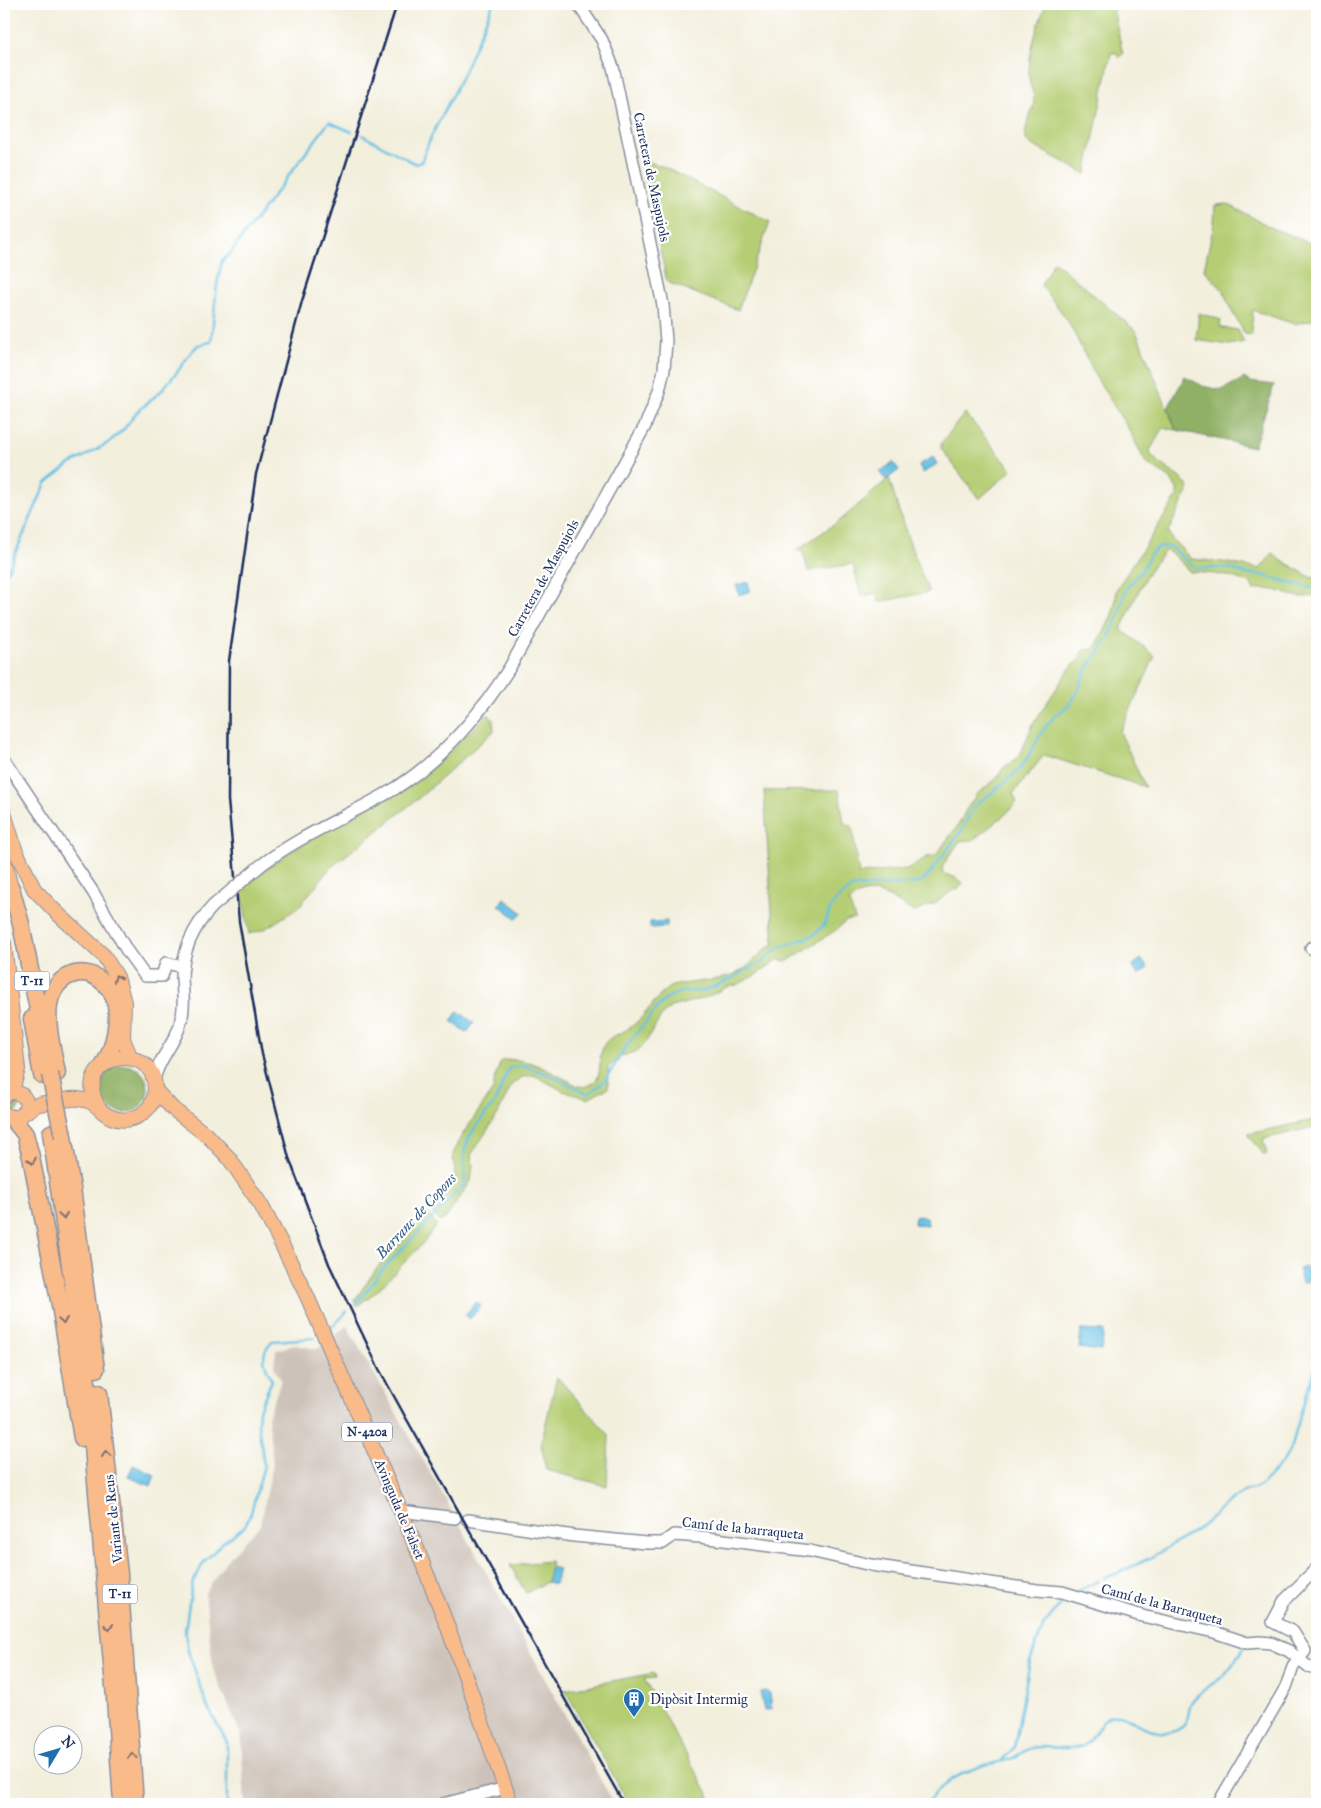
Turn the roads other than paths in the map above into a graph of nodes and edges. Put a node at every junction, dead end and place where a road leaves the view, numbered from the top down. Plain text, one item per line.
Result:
1 (578, 4) edge
2 (4, 758) edge
3 (4, 813) edge
4 (4, 859) edge
5 (11, 888) joint
6 (4, 943) edge
7 (183, 967) junction
8 (174, 1040) junction
9 (135, 1059) junction
10 (105, 1063) junction
11 (50, 1074) junction
12 (93, 1081) junction
13 (154, 1085) junction
14 (7, 1095) edge
15 (98, 1107) junction
16 (148, 1109) junction
17 (173, 1109) junction
18 (17, 1110) edge
19 (57, 1135) junction
20 (93, 1387) junction
21 (401, 1511) junction
22 (455, 1518) dead end
23 (468, 1520) dead end
24 (100, 1526) junction
25 (1317, 1568) edge
26 (1014, 1586) joint
27 (1298, 1660) junction
28 (1317, 1668) edge
29 (506, 1788) junction
30 (122, 1804) edge
31 (136, 1804) edge
32 (443, 1804) edge
33 (511, 1804) edge
34 (1218, 1804) edge

1 - 7 street, Carretera de Maspujols, bridge
2 - 7 street
9 -> 3 main road
4 - 5 main road, T-11
5 - 11 highway, T-11
6 - 14 main road
7 - 8 street, Carretera de Maspujols
8 - 9 street
8 - 13 street, Carretera de Maspujols
9 - 10 main road
9 - 13 main road
10 - 11 highway
10 - 12 main road
11 - 19 highway, T-11
12 - 15 main road
12 - 18 main road
13 - 16 main road
13 - 17 main road, Avinguda de Falset / N-420a
14 - 18 main road
15 - 16 main road
15 - 18 main road
16 - 17 main road
17 - 21 main road, Avinguda de Falset / N-420a
18 -> 24 highway
19 -> 20 highway, T-11
19 - 20 highway, T-11
20 - 24 highway, Variant de Reus / T-11
31 -> 20 highway, Variant de Reus / T-11
21 - 22 street
21 - 29 main road, Avinguda de Falset / N-420a
23 - 26 street, Camí de la barraqueta
24 -> 30 highway, Variant de Reus / T-11
25 - 27 street
26 - 27 street, Camí de la Barraqueta
27 - 28 street, Camí de la Barraqueta
27 - 34 street
29 - 32 street
29 - 33 main road, Avinguda de Falset / N-420a

